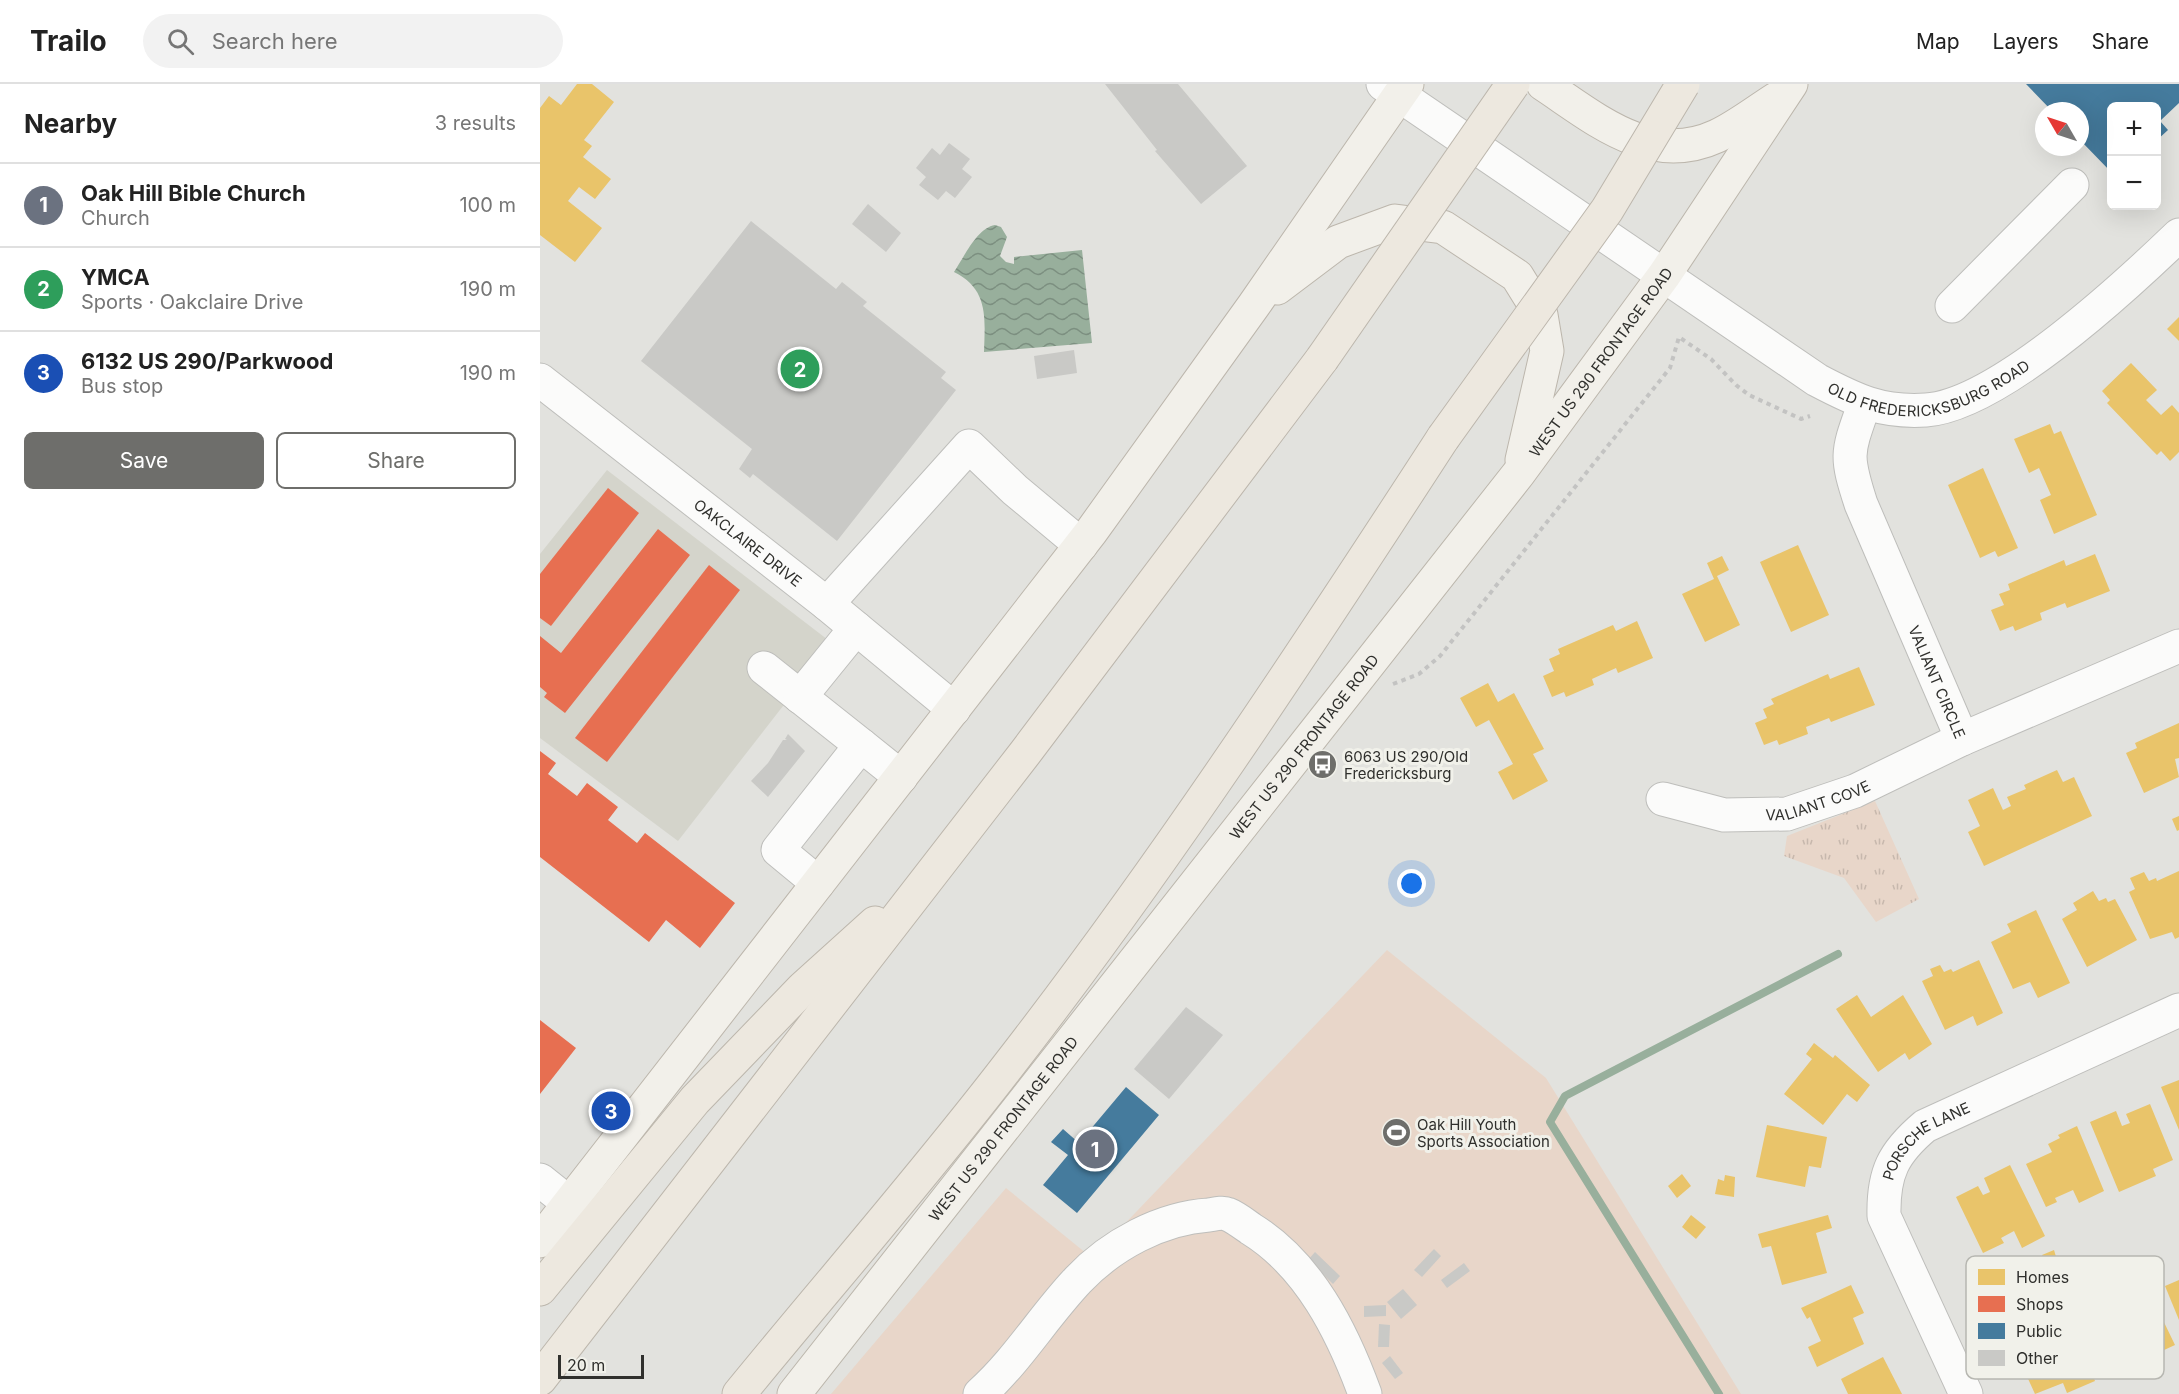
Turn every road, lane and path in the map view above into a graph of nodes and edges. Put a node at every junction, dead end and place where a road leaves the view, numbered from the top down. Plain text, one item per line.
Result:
1 (1513, 84) edge
2 (1543, 84) edge
3 (1683, 84) edge
4 (1396, 88) edge
5 (1788, 88) edge
6 (2072, 185) dead end
7 (2179, 235) edge
8 (1665, 274) junction
9 (1254, 305) junction
10 (1952, 306) dead end
11 (1679, 337) dead end
12 (540, 380) edge
13 (1864, 405) junction
14 (1810, 417) dead end
15 (1519, 473) junction
16 (1081, 545) junction
17 (827, 604) junction
18 (856, 628) junction
19 (2179, 646) edge
20 (764, 668) dead end
21 (800, 697) junction
22 (954, 709) junction
23 (1962, 739) junction
24 (861, 745) junction
25 (901, 777) junction
26 (1663, 799) dead end
27 (934, 870) junction
28 (818, 883) junction
29 (2179, 1010) edge
30 (540, 1180) edge
31 (570, 1204) junction
32 (540, 1241) edge
33 (540, 1288) edge
34 (540, 1379) edge
35 (739, 1394) edge
36 (794, 1394) edge
37 (980, 1394) edge
38 (1365, 1394) edge
39 (1966, 1394) edge

1 - 27 highway, bridge
2 - 5 main road
3 - 35 highway, bridge
4 - 8 street, OLD FREDERICKSBURG ROAD
4 - 9 main road
5 - 8 main road, WEST US 290 FRONTAGE ROAD
6 - 10 street
7 - 13 street, OLD FREDERICKSBURG ROAD
8 - 13 street, OLD FREDERICKSBURG ROAD
8 - 15 main road, WEST US 290 FRONTAGE ROAD
9 - 15 main road
9 - 16 main road
11 - 14 path
12 - 17 street, OAKCLAIRE DRIVE
13 - 23 street, VALIANT CIRCLE
15 - 36 main road, WEST US 290 FRONTAGE ROAD
16 - 17 street
16 - 22 main road
17 - 18 street, OAKCLAIRE DRIVE
18 - 21 street
18 - 22 street, OAKCLAIRE DRIVE
19 - 23 street, VALIANT CIRCLE
20 - 21 street
21 - 24 street
22 - 25 main road
23 - 26 street, VALIANT COVE
24 - 25 street
24 - 28 street
25 - 28 main road
27 - 33 highway
27 - 34 highway
28 - 31 main road
29 - 39 street, PORSCHE LANE
30 - 31 street
31 - 32 main road
37 - 38 street

